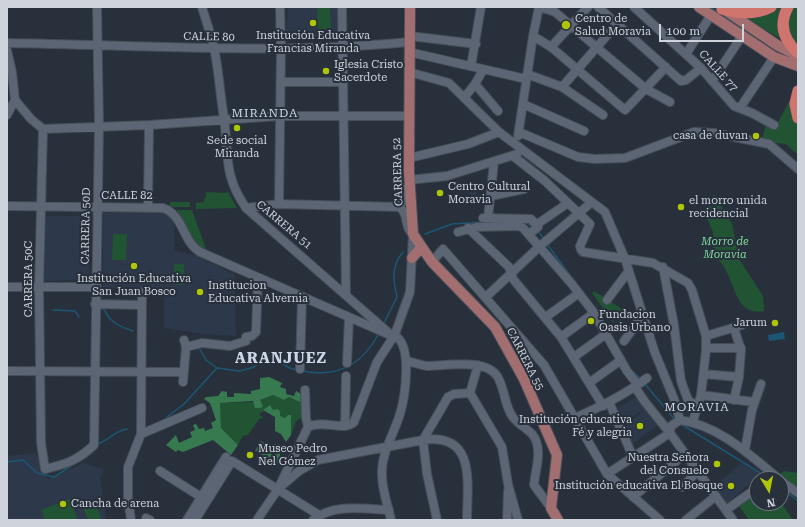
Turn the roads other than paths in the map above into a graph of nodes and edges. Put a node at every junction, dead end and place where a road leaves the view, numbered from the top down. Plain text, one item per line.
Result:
1 (97, 7) edge
2 (202, 7) edge
3 (280, 7) edge
4 (342, 7) edge
5 (410, 7) edge
6 (481, 7) edge
7 (540, 7) edge
8 (588, 7) edge
9 (598, 7) edge
10 (634, 7) edge
11 (699, 7) edge
12 (771, 7) edge
13 (788, 7) edge
14 (721, 8) edge
15 (711, 15) junction
16 (617, 24) junction
17 (571, 26) junction
18 (533, 36) junction
19 (742, 36) junction
20 (7, 43) edge
21 (409, 43) junction
22 (476, 44) junction
23 (97, 45) junction
24 (551, 47) junction
25 (214, 48) junction
26 (281, 48) junction
27 (342, 48) junction
28 (595, 49) junction
29 (7, 51) edge
30 (686, 54) junction
31 (798, 55) edge
32 (774, 57) junction
33 (471, 66) junction
34 (798, 66) edge
35 (666, 67) junction
36 (701, 68) junction
37 (483, 70) junction
38 (576, 70) junction
39 (409, 72) junction
40 (527, 76) junction
41 (712, 81) junction
42 (281, 82) junction
43 (343, 82) junction
44 (475, 84) junction
45 (562, 87) junction
46 (646, 89) junction
47 (798, 91) edge
48 (464, 98) junction
49 (15, 100) junction
50 (670, 102) dead end
51 (523, 104) junction
52 (740, 108) junction
53 (498, 111) dead end
54 (7, 115) edge
55 (603, 115) dead end
56 (279, 116) junction
57 (409, 116) junction
58 (344, 117) junction
59 (798, 118) edge
60 (224, 121) junction
61 (774, 124) dead end
62 (149, 125) junction
63 (99, 126) junction
64 (43, 129) junction
65 (584, 131) dead end
66 (499, 132) junction
67 (519, 132) junction
68 (517, 145) junction
69 (524, 152) junction
70 (513, 156) junction
71 (409, 158) junction
72 (494, 162) junction
73 (798, 169) edge
74 (409, 180) junction
75 (524, 189) dead end
76 (491, 196) junction
77 (592, 202) junction
78 (568, 203) junction
79 (279, 204) junction
80 (7, 206) edge
81 (40, 207) junction
82 (98, 207) junction
83 (148, 207) junction
84 (346, 207) junction
85 (399, 207) junction
86 (246, 208) junction
87 (578, 213) junction
88 (468, 228) junction
89 (534, 229) junction
90 (458, 232) dead end
91 (413, 234) junction
92 (544, 242) junction
93 (424, 250) junction
94 (412, 258) junction
95 (625, 259) junction
96 (432, 262) junction
97 (663, 267) junction
98 (628, 272) junction
99 (511, 273) junction
100 (258, 279) junction
101 (7, 287) edge
102 (39, 287) junction
103 (96, 287) junction
104 (142, 292) dead end
105 (579, 293) junction
106 (346, 294) junction
107 (302, 297) junction
108 (486, 297) junction
109 (607, 300) dead end
110 (95, 304) junction
111 (142, 305) junction
112 (594, 313) junction
113 (643, 315) junction
114 (546, 317) junction
115 (349, 318) junction
116 (606, 334) junction
117 (392, 336) junction
118 (706, 336) junction
119 (561, 337) junction
120 (624, 341) dead end
121 (706, 348) junction
122 (741, 348) junction
123 (574, 357) junction
124 (621, 360) junction
125 (406, 361) junction
126 (347, 362) dead end
127 (478, 365) junction
128 (301, 367) dead end
129 (7, 370) edge
130 (41, 371) junction
131 (95, 371) junction
132 (140, 372) junction
133 (184, 372) junction
134 (704, 374) junction
135 (346, 376) dead end
136 (739, 377) junction
137 (184, 382) dead end
138 (641, 382) junction
139 (588, 383) junction
140 (761, 384) dead end
141 (305, 390) dead end
142 (470, 393) junction
143 (701, 395) junction
144 (734, 400) junction
145 (754, 402) junction
146 (606, 404) junction
147 (697, 407) junction
148 (202, 408) dead end
149 (575, 418) junction
150 (693, 421) junction
151 (677, 422) junction
152 (344, 426) junction
153 (308, 427) junction
154 (670, 433) junction
155 (141, 434) junction
156 (423, 440) junction
157 (94, 445) joint
158 (386, 448) junction
159 (745, 450) junction
160 (685, 454) junction
161 (226, 457) dead end
162 (633, 457) junction
163 (698, 471) junction
164 (769, 471) edge
165 (160, 472) dead end
166 (607, 474) junction
167 (508, 484) junction
168 (682, 487) dead end
169 (789, 487) edge
170 (278, 489) junction
171 (798, 493) edge
172 (749, 494) edge
173 (716, 496) junction
174 (202, 497) junction
175 (633, 497) junction
176 (551, 508) junction
177 (389, 510) junction
178 (726, 510) junction
179 (316, 518) edge
180 (131, 520) edge
181 (187, 520) edge
182 (195, 520) edge
183 (257, 520) edge
184 (391, 520) edge
185 (438, 520) edge
186 (467, 520) edge
187 (507, 520) edge
188 (518, 520) edge
189 (558, 520) edge
190 (660, 520) edge
191 (686, 520) edge
192 (733, 520) edge

1 - 23 street, CARRERA 50D
2 - 25 street, CARRERA 51
3 - 26 street
4 - 27 street
5 - 21 main road, CARRERA 52
6 - 22 street
7 - 17 street
7 - 18 street
8 - 17 street
9 - 16 street
10 - 30 street, CALLE 77
11 - 15 main road
12 - 14 highway
13 - 31 highway
14 - 31 main road
15 - 19 main road
15 - 30 street
16 - 28 street
16 - 35 street
17 - 24 street
17 - 28 street
18 - 24 street
18 - 40 street
19 - 32 main road
19 - 41 street
20 - 23 street, CALLE 80
21 - 22 street, CALLE 80
21 - 27 street, CALLE 80
21 - 33 street, CALLE 80
21 - 39 main road, CARRERA 52
22 - 33 street
23 - 25 street, CALLE 80
23 - 63 street, CARRERA 50D
24 - 38 street
25 - 26 street, CALLE 80
25 - 60 street, CARRERA 51
26 - 27 street, CALLE 80
26 - 42 street
27 - 43 street
28 - 38 street
28 - 46 street
29 - 49 street
30 - 36 street, CALLE 77
32 - 34 main road
32 - 52 street
33 - 37 street, CALLE 80
35 - 36 street
35 - 46 street
36 - 41 street, CALLE 77
37 - 40 street, CALLE 80
37 - 44 street
38 - 45 street
38 - 46 street
39 - 48 street
39 - 57 main road, CARRERA 52
40 - 45 street, CALLE 80
40 - 51 street
41 - 52 street, CALLE 77
42 - 43 street
42 - 56 street
43 - 58 street
44 - 48 street
44 - 53 street
45 - 55 street, CALLE 80
46 - 50 street
47 - 59 highway
48 - 66 street
49 - 54 street
49 - 64 street
51 - 65 street
51 - 67 street
52 - 61 street, CALLE 77
56 - 58 street
56 - 60 street
56 - 79 street
57 - 58 street
57 - 71 main road, CARRERA 52
58 - 84 street
60 - 62 street
60 - 86 street, CARRERA 51
62 - 63 street
62 - 83 street
63 - 64 street
63 - 82 street, CARRERA 50D
64 - 81 street, CARRERA 50C
66 - 68 street
66 - 71 street
67 - 68 street
67 - 73 street
68 - 69 street
69 - 70 street
69 - 77 street
70 - 72 street
70 - 78 street
71 - 74 main road, CARRERA 52
72 - 74 street
72 - 76 street
74 - 85 street
74 - 91 main road, CARRERA 52
75 - 76 street
76 - 89 street
77 - 87 street
77 - 95 street
78 - 87 street
78 - 89 street
79 - 84 street
79 - 86 street
80 - 81 street, CALLE 82
81 - 82 street, CALLE 82
81 - 102 street, CARRERA 50C
82 - 83 street, CALLE 82
82 - 103 street, CARRERA 50D
83 - 100 street, CALLE 82
84 - 85 street
84 - 106 street
85 - 91 street
86 - 106 street, CARRERA 51
87 - 92 street
87 - 95 street
88 - 89 street
88 - 90 street
88 - 99 street
89 - 92 street
91 - 93 main road, CARRERA 55
91 - 94 street, CARRERA 52
92 - 99 street
92 - 105 street
93 - 94 main road
93 - 96 main road, CARRERA 55
94 - 117 street, CARRERA 52
95 - 97 street
95 - 98 street
96 - 108 street
96 - 176 main road, CARRERA 55
97 - 118 street
97 - 147 street
98 - 109 street
98 - 113 street
99 - 108 street
99 - 114 street
100 - 107 street, CALLE 82
100 - 133 street
101 - 102 street
102 - 103 street
102 - 130 street, CARRERA 50C
103 - 110 street, CARRERA 50D
104 - 111 street
105 - 112 street
105 - 114 street
106 - 117 street, CARRERA 51
107 - 115 street, CALLE 82
107 - 128 street
108 - 149 street
110 - 111 street
110 - 131 street, CARRERA 50D
111 - 132 street
112 - 116 street
112 - 119 street
113 - 120 street
113 - 151 street
114 - 119 street
115 - 117 street, CALLE 82
115 - 126 street
116 - 123 street
116 - 124 street
117 - 125 street
117 - 152 street
118 - 121 street
118 - 122 street
119 - 123 street
121 - 122 street
121 - 134 street
122 - 136 street
123 - 139 street
124 - 138 street
124 - 139 street
125 - 127 street
125 - 158 street
127 - 142 street
127 - 176 street
129 - 130 street
130 - 131 street
130 - 157 street, CARRERA 50C
131 - 132 street
131 - 157 street, CARRERA 50D
132 - 133 street
132 - 155 street
133 - 137 street
134 - 136 street
134 - 143 street
135 - 152 street
136 - 144 street
138 - 146 street
138 - 154 street
139 - 146 street
140 - 145 street
141 - 153 street
142 - 156 street
142 - 167 street
143 - 144 street
143 - 147 street
144 - 145 street
145 - 159 street
146 - 149 street
146 - 162 street
147 - 150 street
148 - 155 street
149 - 166 street
150 - 151 street
150 - 159 street
151 - 154 street
152 - 153 street
153 - 170 street
154 - 160 street
154 - 162 street
155 - 180 street
156 - 158 street
156 - 185 street
156 - 186 street
158 - 170 street
158 - 177 street
159 - 164 street
160 - 163 street
160 - 175 street
161 - 174 street
162 - 166 street
163 - 168 street
163 - 173 street
165 - 174 street
166 - 175 street
167 - 187 street
167 - 188 street
169 - 171 street
170 - 179 street
170 - 182 street
170 - 183 street
172 - 178 street
173 - 178 street
173 - 191 street
174 - 181 street
175 - 190 street
176 - 189 main road
177 - 179 street
177 - 184 street
178 - 192 street

